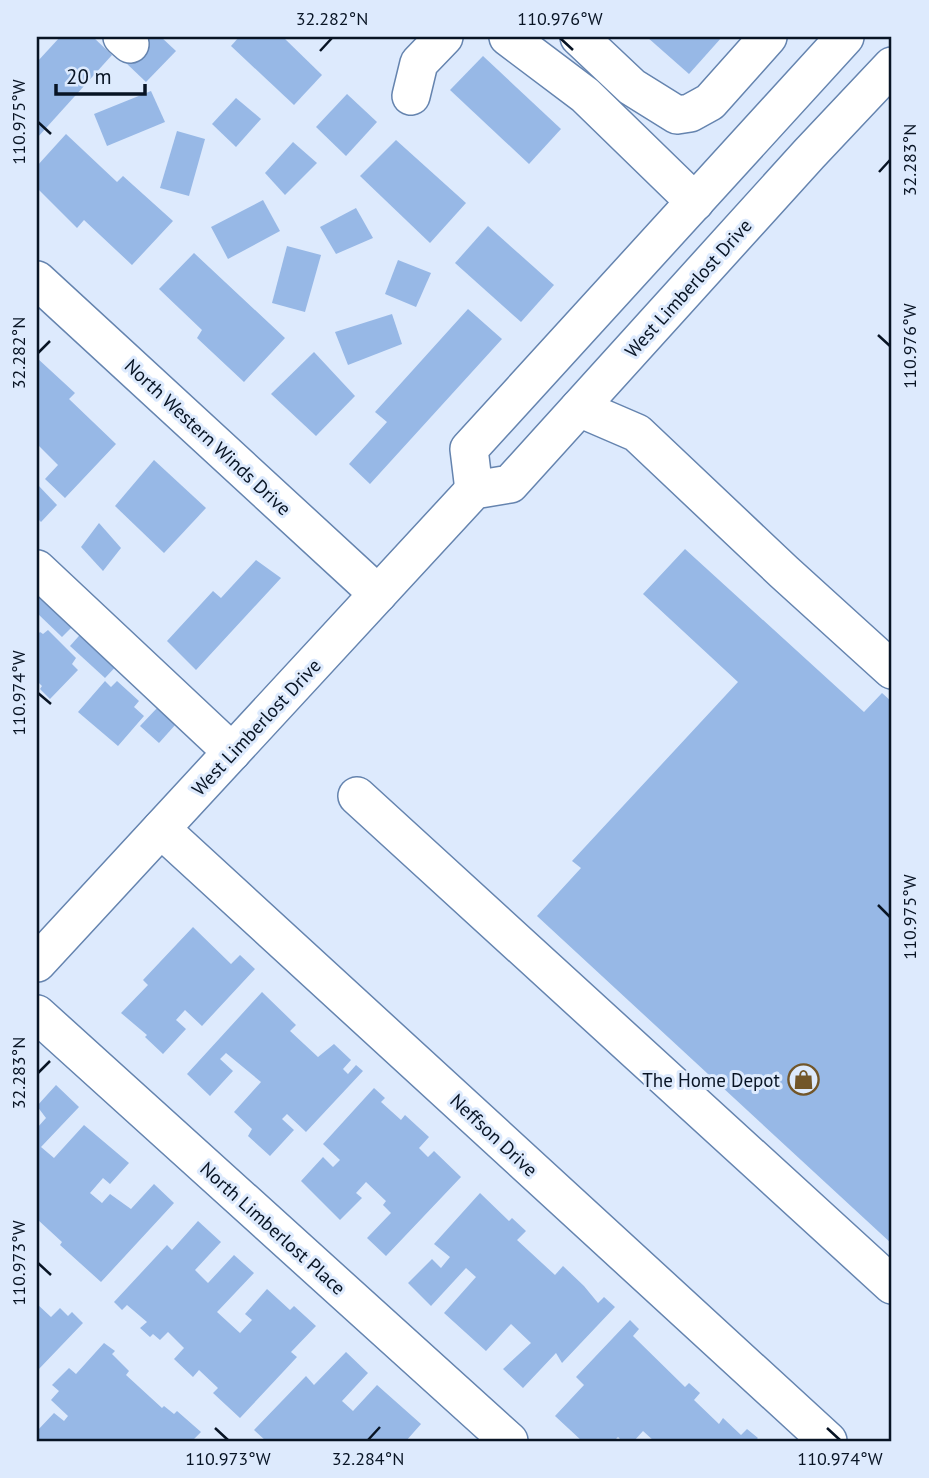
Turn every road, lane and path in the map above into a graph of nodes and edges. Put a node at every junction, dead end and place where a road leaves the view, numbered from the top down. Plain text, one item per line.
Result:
1 (444, 37) edge
2 (508, 37) edge
3 (579, 37) edge
4 (768, 37) edge
5 (845, 37) edge
6 (864, 37) edge
7 (888, 80) edge
8 (411, 96) dead end
9 (695, 202) junction
10 (37, 280) edge
11 (614, 290) junction
12 (620, 363) junction
13 (579, 408) junction
14 (637, 433) junction
15 (474, 490) junction
16 (37, 569) edge
17 (378, 594) junction
18 (892, 670) edge
19 (232, 752) junction
20 (357, 796) dead end
21 (161, 829) junction
22 (37, 963) edge
23 (37, 1014) edge
24 (892, 1285) edge
25 (509, 1441) edge
26 (828, 1441) edge

1 - 8 street
2 - 9 street
3 - 4 street
5 - 9 street
6 - 7 street
7 - 12 street, West Limberlost Drive
9 - 11 street
10 - 17 street, North Western Winds Drive
11 - 12 street
11 - 15 street
12 - 13 street, West Limberlost Drive
12 - 14 street
13 - 14 street
13 - 15 street, West Limberlost Drive
14 - 18 street
15 - 17 street, West Limberlost Drive
16 - 19 street
17 - 19 street, West Limberlost Drive
19 - 21 street, West Limberlost Drive
20 - 24 street
21 - 22 street, West Limberlost Drive
21 - 26 street, Neffson Drive
23 - 25 street, North Limberlost Place

